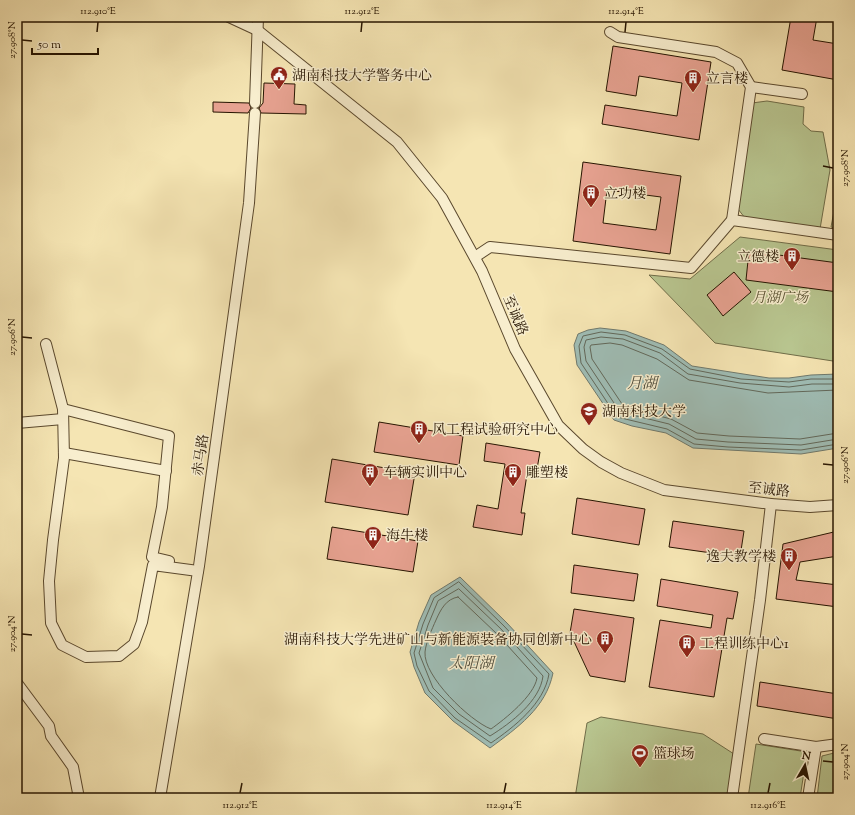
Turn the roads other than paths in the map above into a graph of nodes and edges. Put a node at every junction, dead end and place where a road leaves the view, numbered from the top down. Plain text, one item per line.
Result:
1 (230, 17) edge
2 (258, 17) edge
3 (257, 30) junction
4 (610, 32) dead end
5 (750, 87) junction
6 (802, 94) dead end
7 (732, 220) junction
8 (838, 235) edge
9 (476, 257) junction
10 (46, 344) dead end
11 (63, 414) junction
12 (17, 423) edge
13 (64, 453) junction
14 (166, 471) junction
15 (771, 504) junction
16 (838, 505) edge
17 (199, 569) junction
18 (17, 682) edge
19 (764, 739) dead end
20 (838, 744) edge
21 (816, 747) junction
22 (79, 798) edge
23 (160, 798) edge
24 (732, 798) edge
25 (808, 798) edge

1 - 3 street, 至诚路
2 - 3 street, 赤马路
3 - 9 street, 至诚路
3 - 17 street, 赤马路
4 - 5 street
5 - 6 street
5 - 7 street
7 - 8 street
7 - 9 street
9 - 15 street, 至诚路
10 - 11 street
11 - 12 street
11 - 13 street
11 - 14 street
13 - 14 street
13 - 17 street
14 - 17 street
15 - 16 street, 至诚路
15 - 24 street
17 - 23 street, 赤马路
18 - 22 street
19 - 21 street
20 - 21 street
21 - 25 street

